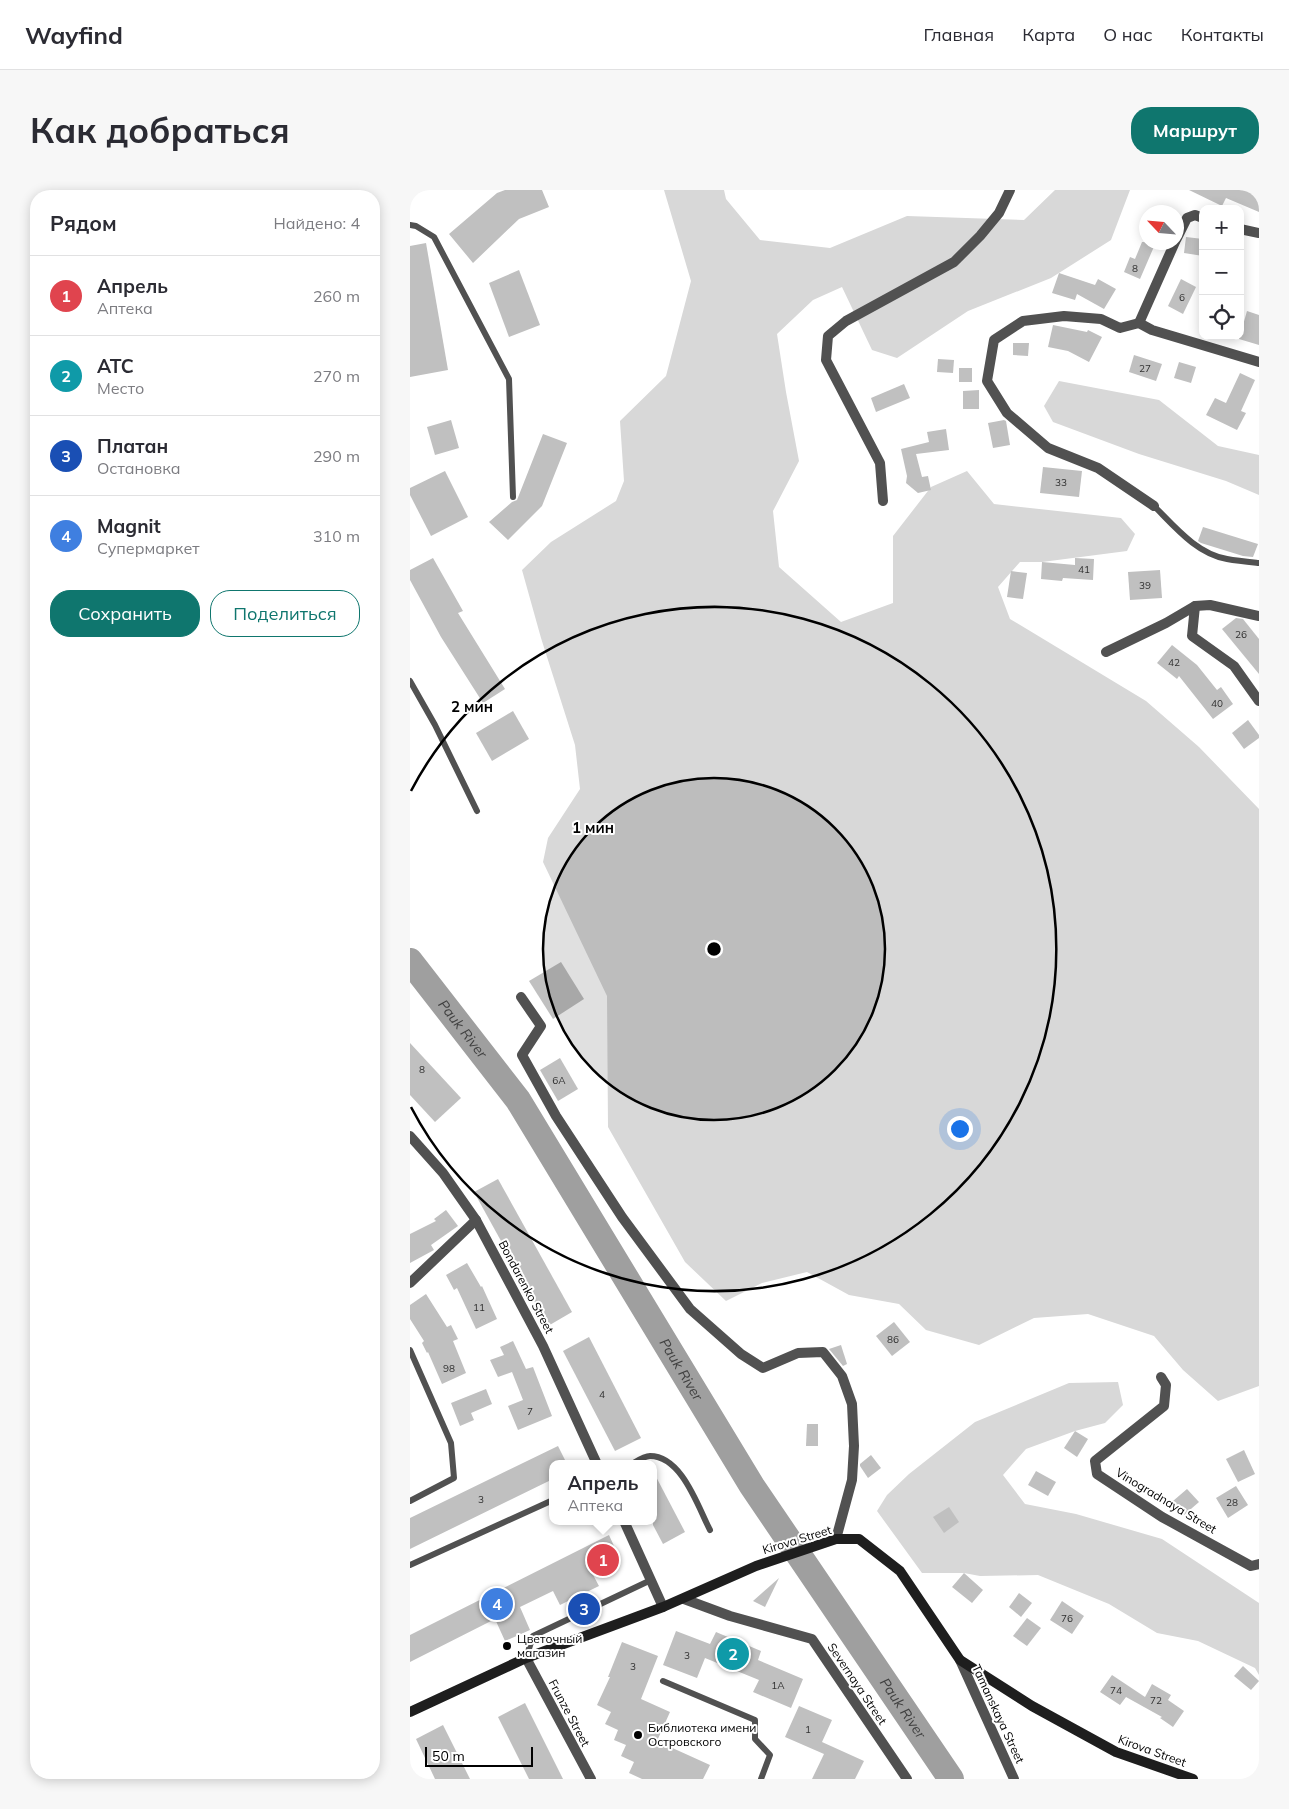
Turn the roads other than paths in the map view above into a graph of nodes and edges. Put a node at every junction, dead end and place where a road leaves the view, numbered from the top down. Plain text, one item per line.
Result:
1 (1010, 190) edge
2 (1199, 216) edge
3 (1184, 224) edge
4 (410, 225) edge
5 (1244, 230) edge
6 (1259, 233) edge
7 (1172, 250) edge
8 (1138, 322) junction
9 (1259, 362) edge
10 (513, 497) dead end
11 (883, 501) dead end
12 (1154, 506) joint
13 (1259, 563) edge
14 (1195, 606) junction
15 (1259, 616) edge
16 (1106, 652) dead end
17 (410, 681) edge
18 (1259, 701) edge
19 (477, 811) dead end
20 (521, 997) dead end
21 (410, 1136) edge
22 (476, 1220) junction
23 (410, 1283) edge
24 (410, 1350) edge
25 (1161, 1377) dead end
26 (595, 1460) edge
27 (640, 1460) edge
28 (410, 1501) edge
29 (549, 1502) edge
30 (626, 1525) edge
31 (710, 1530) dead end
32 (836, 1539) junction
33 (1259, 1564) edge
34 (410, 1565) edge
35 (651, 1580) junction
36 (684, 1599) junction
37 (663, 1608) junction
38 (526, 1658) junction
39 (960, 1660) junction
40 (664, 1680) dead end
41 (410, 1712) edge
42 (591, 1779) edge
43 (761, 1779) edge
44 (907, 1779) edge
45 (1014, 1779) edge
46 (1193, 1779) edge

1 - 11 street
2 - 3 street
4 - 10 lane
5 - 6 street
7 - 8 street
8 - 9 street
8 - 12 street
12 - 13 lane
14 - 15 street
14 - 16 street
14 - 18 street
17 - 19 lane
20 - 32 street
21 - 22 street, Bondarenko Street
22 - 23 street
22 - 26 street, Bondarenko Street
24 - 28 lane
25 - 33 street, Vinogradnaya Street
27 - 31 lane
29 - 34 lane
30 - 35 street
32 - 36 main road, Kirova Street
32 - 39 main road, Kirova Street
35 - 37 street
35 - 38 lane
36 - 37 main road, Kirova Street
36 - 44 street, Severnaya Street
37 - 38 main road, Kirova Street
38 - 41 main road, Kirova Street
38 - 42 street, Frunze Street
39 - 45 street, Tamanskaya Street
39 - 46 main road, Kirova Street
40 - 43 lane

